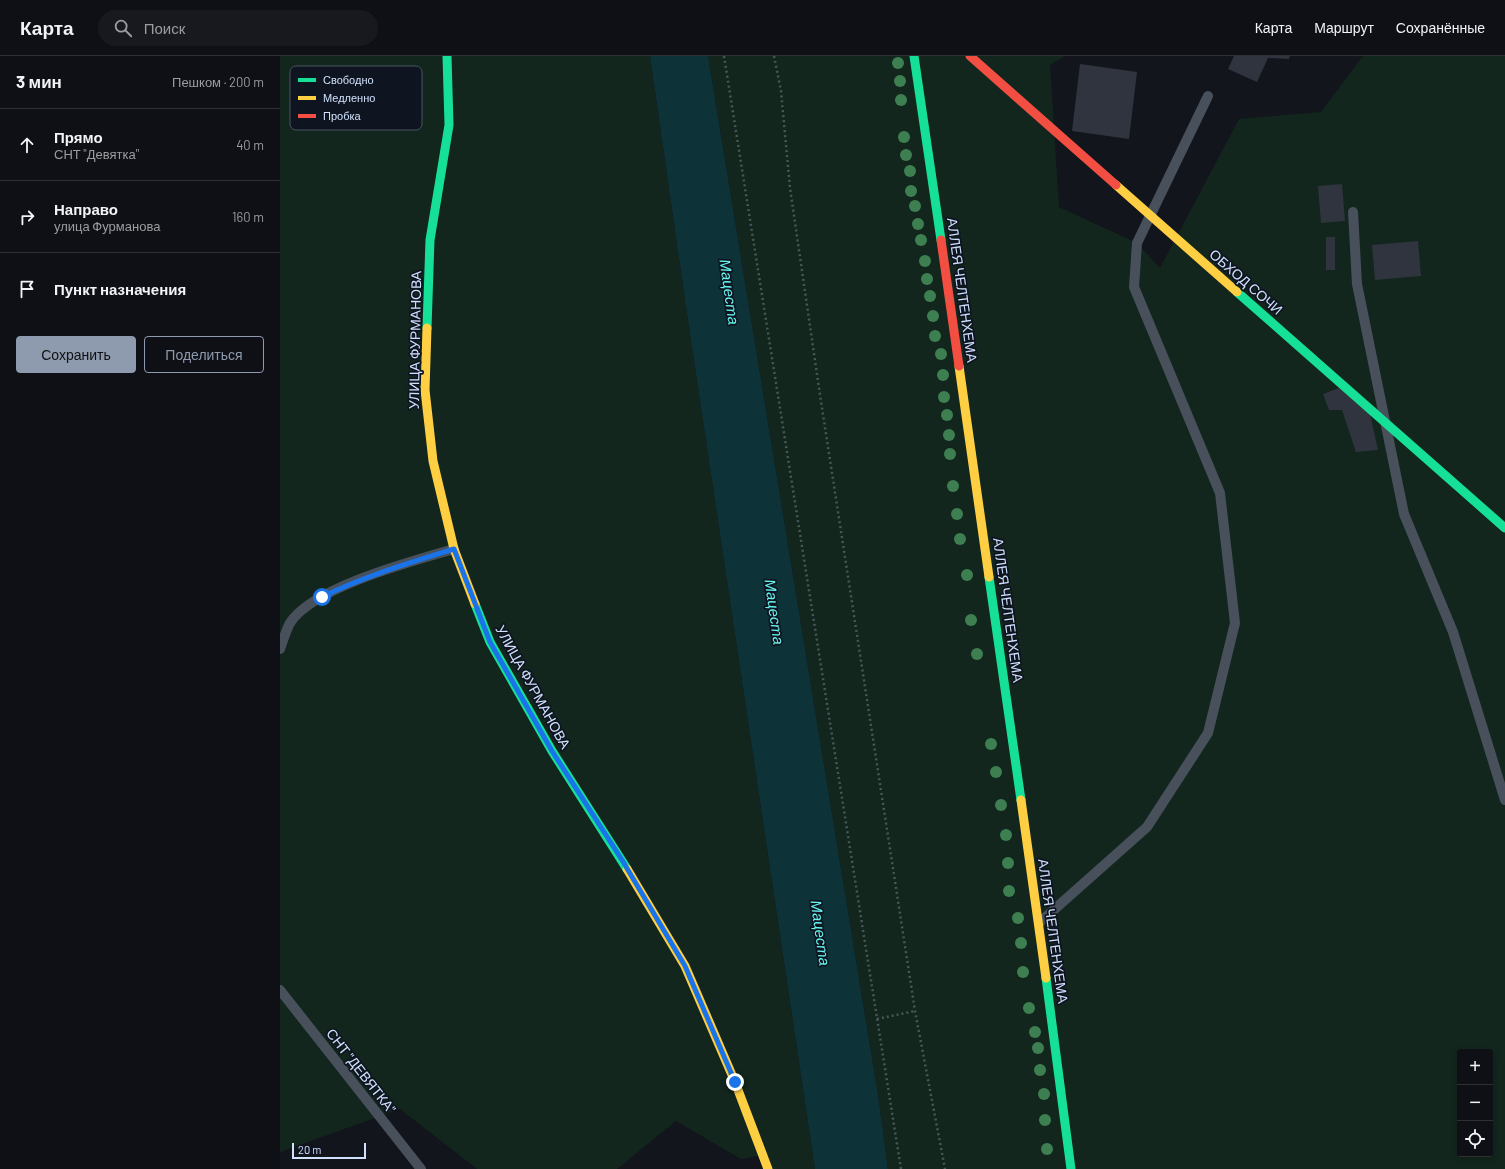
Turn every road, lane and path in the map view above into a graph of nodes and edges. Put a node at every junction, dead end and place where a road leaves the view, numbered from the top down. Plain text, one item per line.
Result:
1 (447, 56) edge
2 (724, 56) edge
3 (774, 56) edge
4 (914, 56) edge
5 (970, 56) edge
6 (1208, 96) dead end
7 (1353, 212) dead end
8 (1505, 528) edge
9 (454, 549) junction
10 (280, 649) edge
11 (1505, 800) edge
12 (1038, 923) junction
13 (280, 990) edge
14 (916, 1011) junction
15 (877, 1019) junction
16 (421, 1169) edge
17 (768, 1169) edge
18 (901, 1169) edge
19 (945, 1169) edge
20 (1071, 1169) edge

1 - 9 main road, УЛИЦА ФУРМАНОВА
2 - 15 path
3 - 14 path
4 - 12 main road, АЛЛЕЯ ЧЕЛТЕНХЕМА
5 - 8 main road, ОБХОД СОЧИ
6 - 12 lane
7 - 11 lane
9 - 10 lane
9 - 17 main road, УЛИЦА ФУРМАНОВА
12 - 20 main road, АЛЛЕЯ ЧЕЛТЕНХЕМА
13 - 16 lane, СНТ "ДЕВЯТКА"
14 - 15 path
14 - 19 path
15 - 18 path

